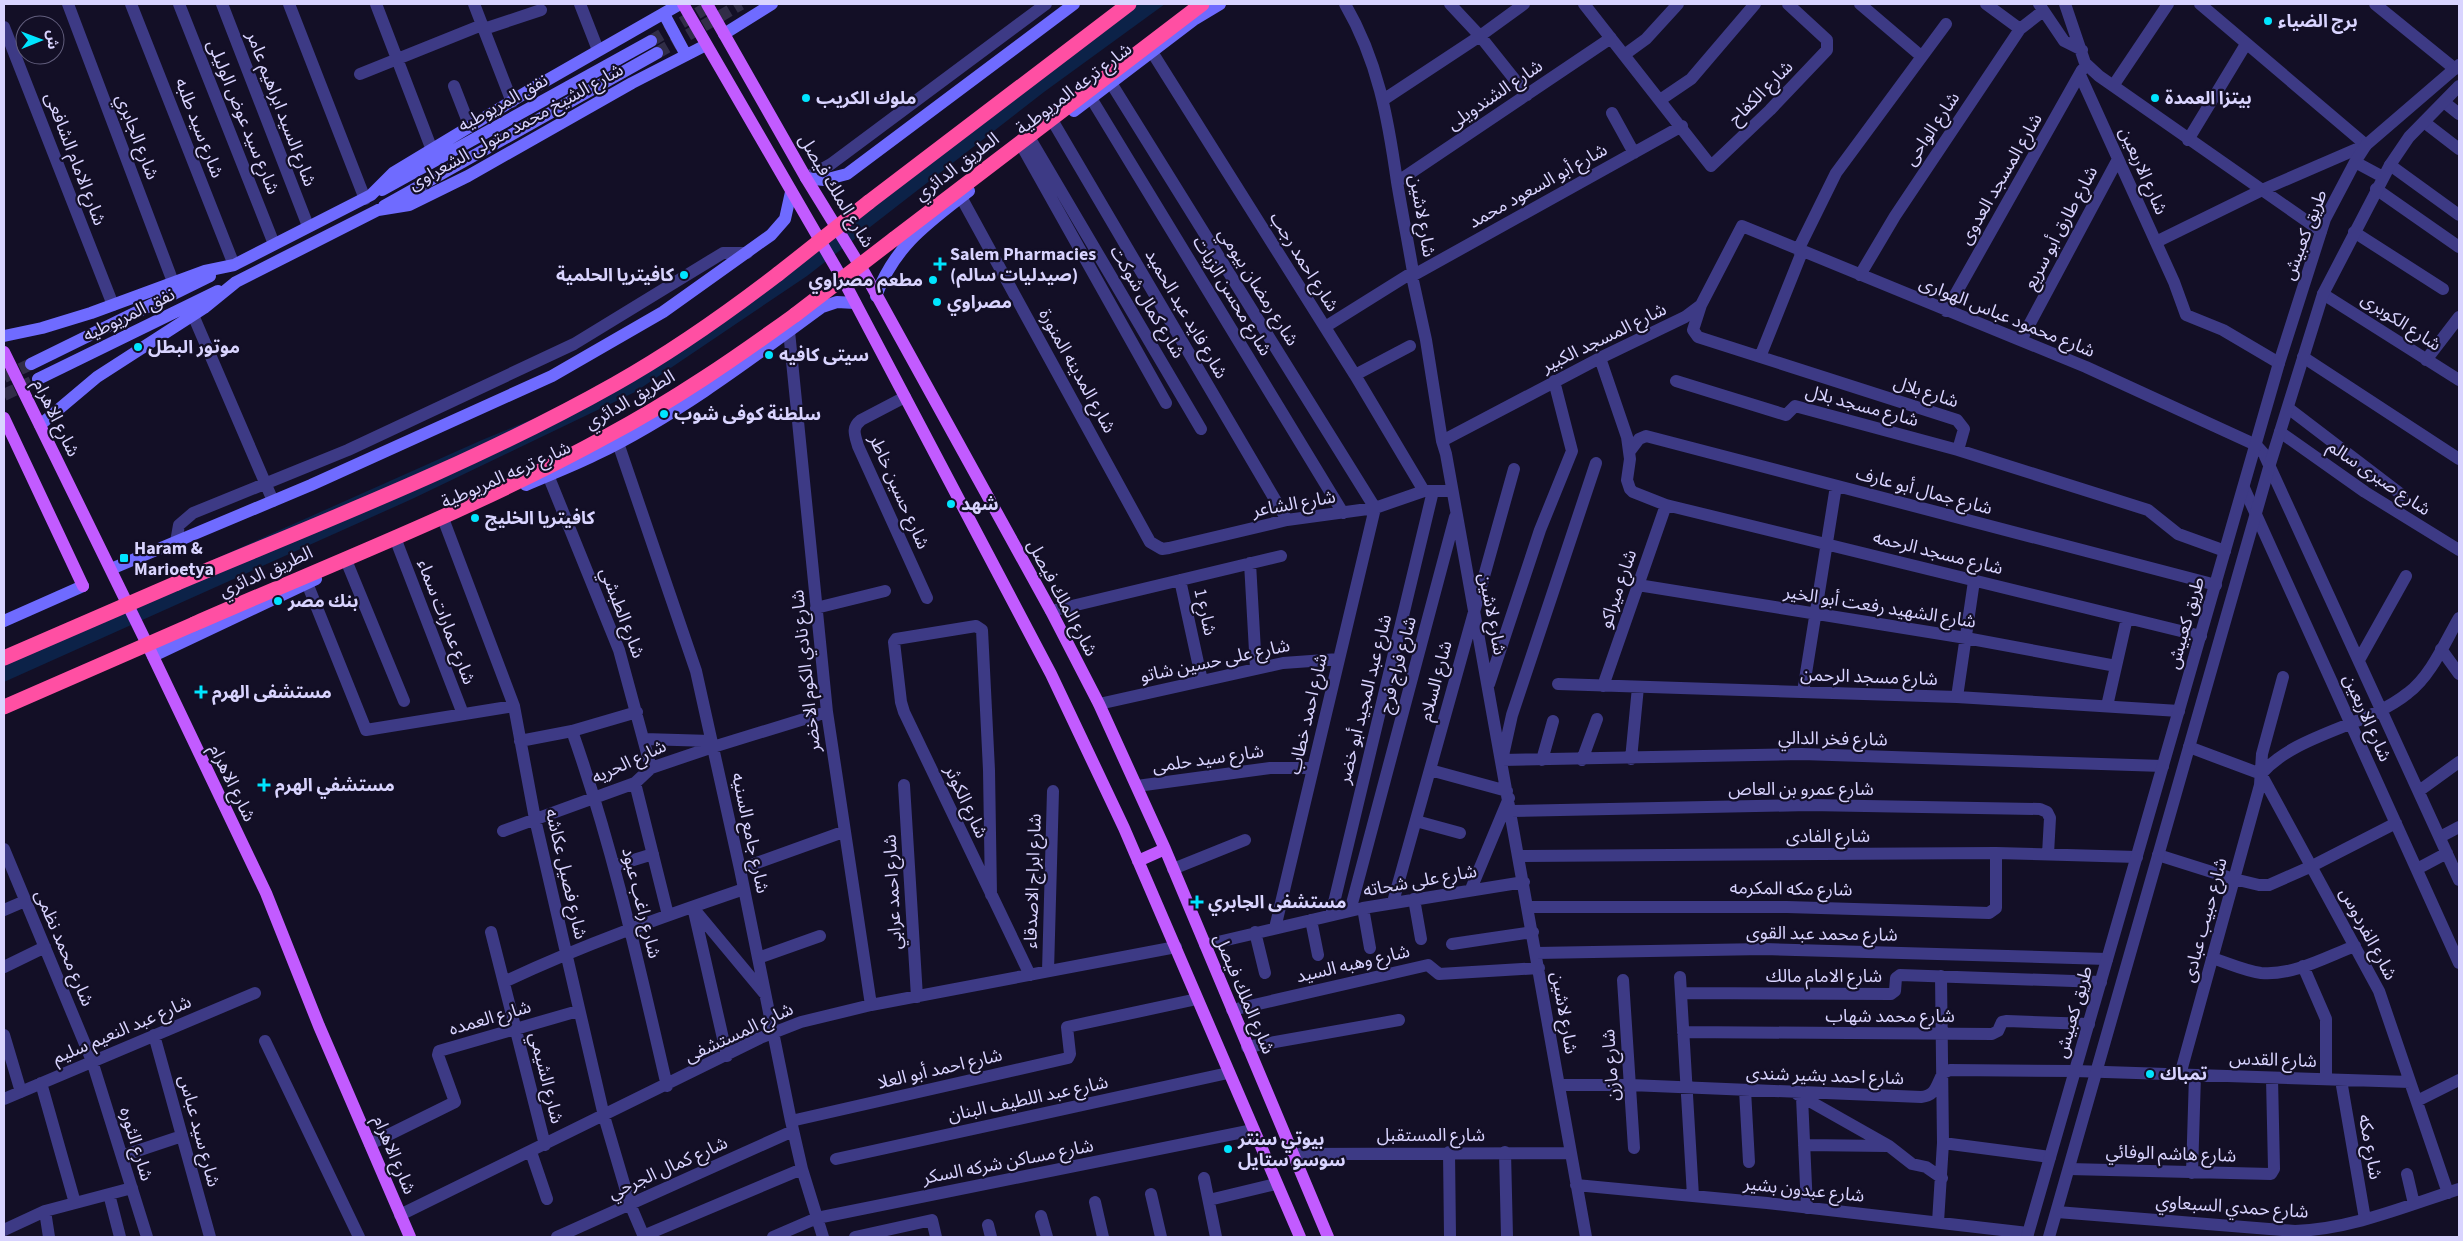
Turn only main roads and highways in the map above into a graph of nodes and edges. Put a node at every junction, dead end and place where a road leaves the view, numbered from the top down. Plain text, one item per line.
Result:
1 (682, 4) edge
2 (707, 4) edge
3 (1074, 4) edge
4 (1129, 4) edge
5 (1202, 4) edge
6 (1220, 4) edge
7 (764, 6) edge
8 (664, 14) junction
9 (724, 34) junction
10 (651, 41) tunnel mouth
11 (706, 44) junction
12 (657, 53) tunnel mouth
13 (686, 55) junction
14 (806, 178) junction
15 (791, 192) junction
16 (368, 197) junction
17 (378, 210) junction
18 (231, 266) junction
19 (236, 282) junction
20 (876, 296) junction
21 (855, 302) junction
22 (4, 336) edge
23 (4, 352) edge
24 (31, 364) tunnel mouth
25 (38, 379) tunnel mouth
26 (4, 418) edge
27 (40, 425) junction
28 (8, 438) edge
29 (111, 569) junction
30 (4, 621) edge
31 (151, 652) junction
32 (4, 658) edge
33 (4, 707) edge
34 (1165, 849) junction
35 (1138, 861) junction
36 (410, 1237) edge
37 (1300, 1237) edge
38 (1328, 1237) edge

1 - 8 main road, شارع الشيخ محمد متولى الشعراوى
1 - 11 main road
2 - 9 main road, شارع الملك فيصل
3 - 14 main road
4 - 32 highway, الطريق الدائري, bridge
5 - 33 highway, الطريق الدائري, bridge
6 - 20 main road, شارع ترعه المريوطية
7 - 9 main road
8 - 13 main road
8 - 16 main road, شارع الشيخ محمد متولى الشعراوى
9 - 14 main road, شارع الملك فيصل
10 - 16 main road, نفق المريوطيه
11 - 13 main road, شارع الشيخ محمد متولى الشعراوى
11 - 15 main road
12 - 17 main road, نفق المريوطيه
13 - 17 main road, شارع الشيخ محمد متولى الشعراوى
14 - 20 main road, شارع الملك فيصل, bridge
15 - 21 main road, bridge
15 - 29 main road
16 - 18 main road, شارع الشيخ محمد متولى الشعراوى
17 - 19 main road, شارع الشيخ محمد متولى الشعراوى
18 - 22 main road, شارع الشيخ محمد متولى الشعراوى
18 - 24 main road, نفق المريوطيه
19 - 25 main road, نفق المريوطيه
19 - 27 main road, شارع الشيخ محمد متولى الشعراوى
20 - 34 main road, شارع الملك فيصل
21 - 31 main road, شارع ترعه المريوطية
21 - 35 main road
23 - 27 main road, شارع الاهرام
26 - 28 main road
27 - 29 main road, شارع الاهرام
28 - 30 main road
29 - 31 main road, شارع الاهرام, bridge
31 - 36 main road, شارع الاهرام
34 - 35 main road
34 - 38 main road, شارع الملك فيصل
35 - 37 main road

